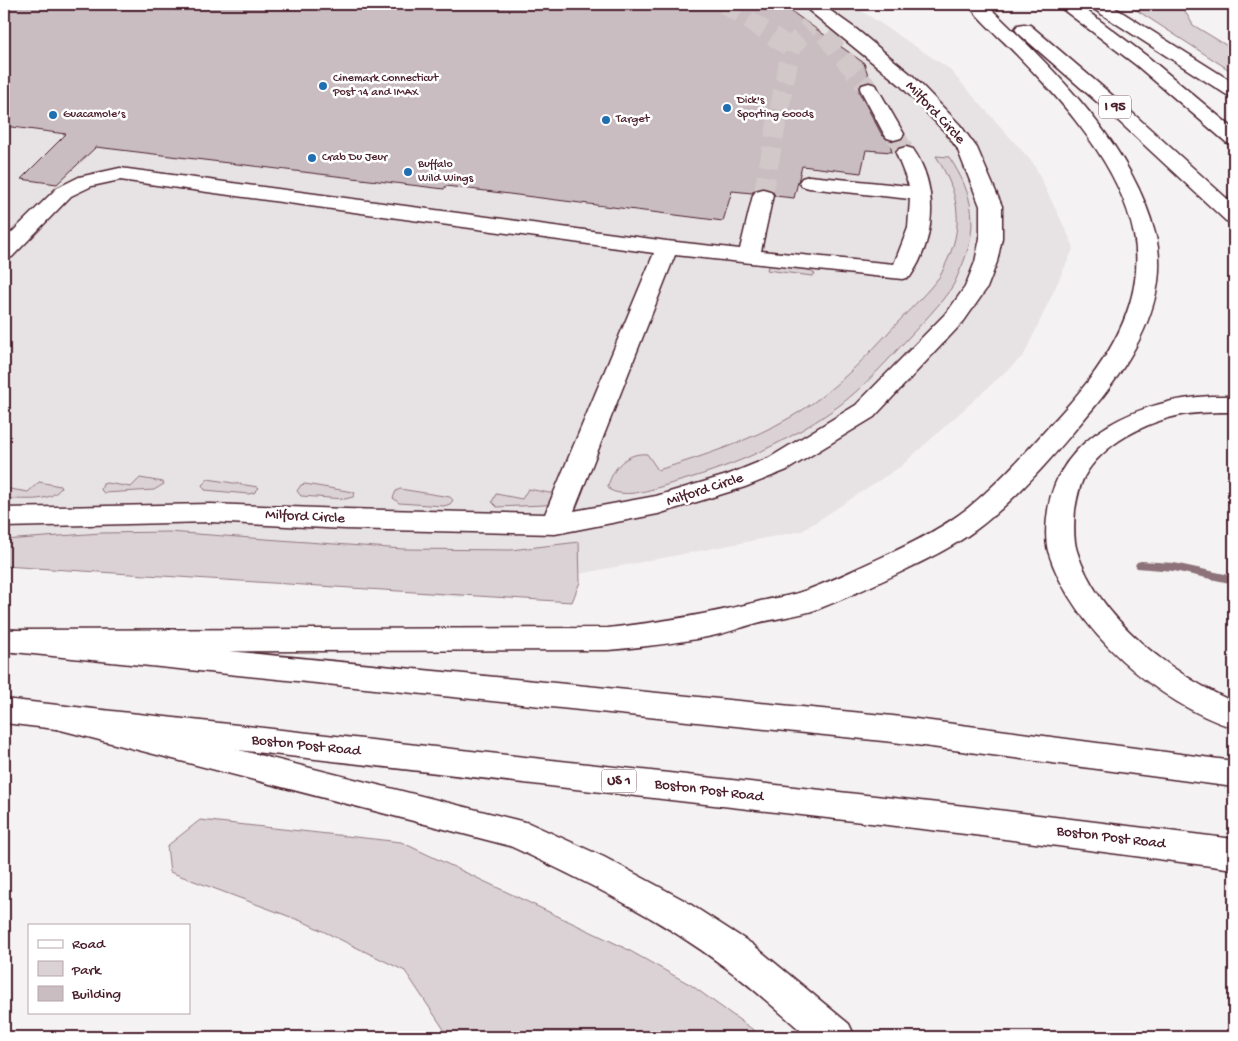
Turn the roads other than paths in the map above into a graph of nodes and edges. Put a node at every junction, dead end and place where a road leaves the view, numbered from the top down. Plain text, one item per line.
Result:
1 (978, 4) edge
2 (992, 4) edge
3 (1067, 4) edge
4 (1098, 4) edge
5 (814, 15) edge
6 (825, 35) tunnel mouth
7 (869, 89) tunnel mouth
8 (1234, 91) edge
9 (894, 134) tunnel mouth
10 (1234, 139) edge
11 (942, 147) dead end
12 (967, 148) junction
13 (906, 153) tunnel mouth
14 (809, 182) dead end
15 (920, 194) junction
16 (763, 195) tunnel mouth
17 (1234, 216) edge
18 (667, 248) junction
19 (4, 252) edge
20 (749, 256) junction
21 (1234, 404) edge
22 (4, 518) edge
23 (555, 524) junction
24 (8, 641) edge
25 (4, 711) edge
26 (1234, 716) edge
27 (60, 718) junction
28 (1234, 774) edge
29 (1234, 854) edge
30 (836, 1037) edge

1 - 24 main road
2 - 17 main road, I 95
3 - 10 main road
4 - 8 main road
5 - 6 main road
5 - 12 main road, Milford Circle
7 - 9 main road
11 - 12 main road
12 - 23 main road, Milford Circle
13 - 15 main road
14 - 15 main road
15 - 20 main road
16 - 20 main road
18 - 19 main road
18 - 20 main road
18 - 23 main road
21 - 26 main road
22 - 23 main road, Milford Circle
24 - 28 main road
25 - 27 main road, Boston Post Road / US 1
27 - 29 main road, Boston Post Road / US 1
27 - 30 main road

